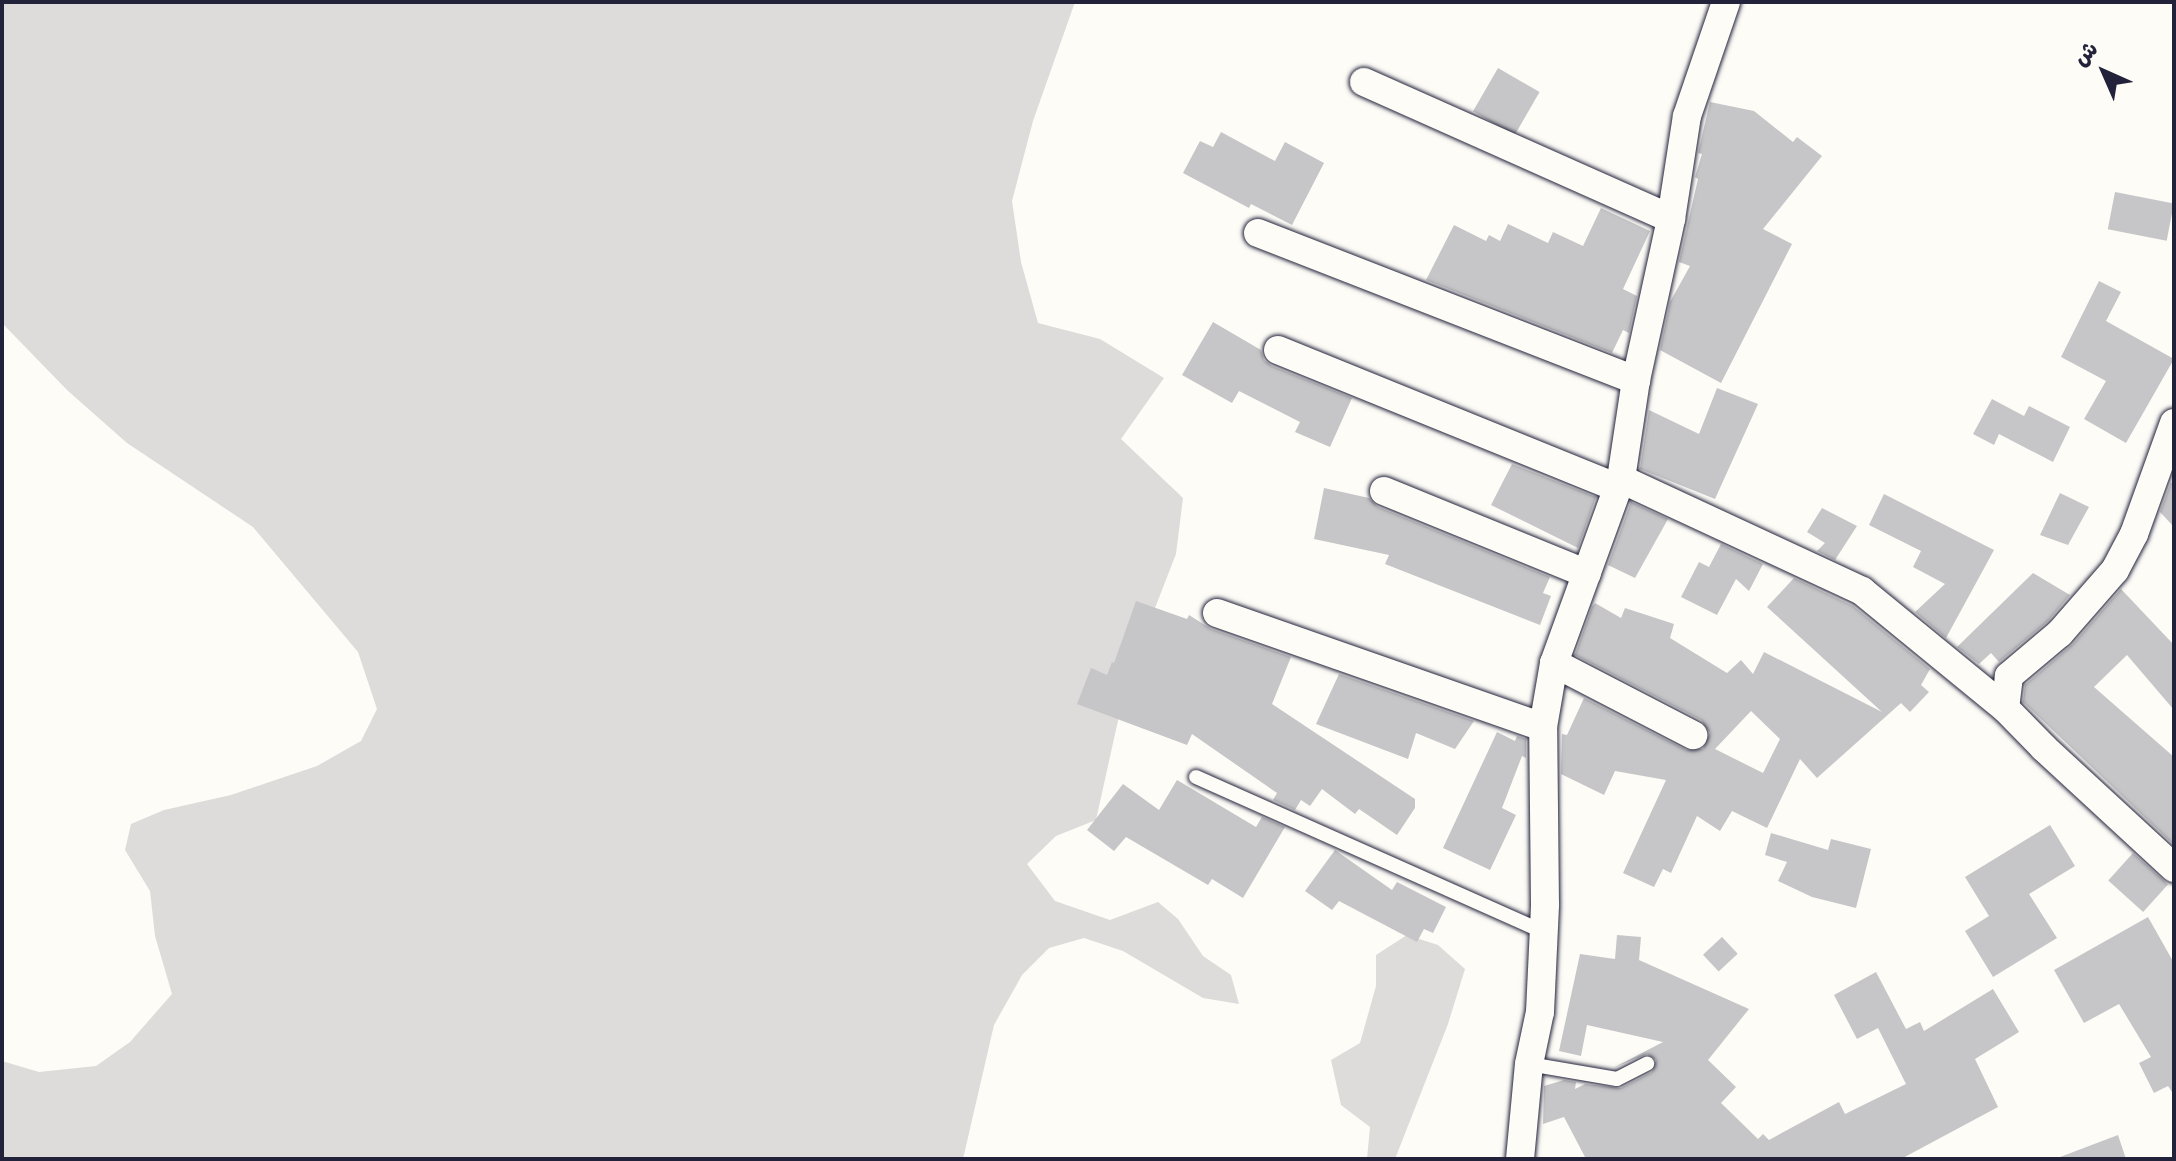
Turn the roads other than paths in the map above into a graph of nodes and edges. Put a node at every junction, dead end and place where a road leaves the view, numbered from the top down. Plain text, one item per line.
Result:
1 (1726, 2) edge
2 (1364, 82) dead end
3 (1671, 219) junction
4 (1258, 233) dead end
5 (1278, 350) dead end
6 (1636, 380) junction
7 (2174, 423) edge
8 (1619, 484) junction
9 (1384, 491) dead end
10 (1587, 574) junction
11 (1217, 613) dead end
12 (1554, 663) junction
13 (2005, 708) junction
14 (1543, 727) junction
15 (1693, 735) dead end
16 (1196, 777) dead end
17 (2174, 868) edge
18 (1544, 932) junction
19 (1529, 1064) junction
20 (1647, 1064) dead end
21 (1520, 1159) edge

1 - 3 street
2 - 3 street
3 - 6 street
4 - 6 street
5 - 8 street
6 - 8 street
7 - 13 street
8 - 10 street
8 - 13 street
9 - 10 street
10 - 12 street
11 - 14 street
12 - 14 street
12 - 15 street
13 - 17 street
14 - 18 street
16 - 18 lane
18 - 19 street
19 - 20 lane
19 - 21 street

